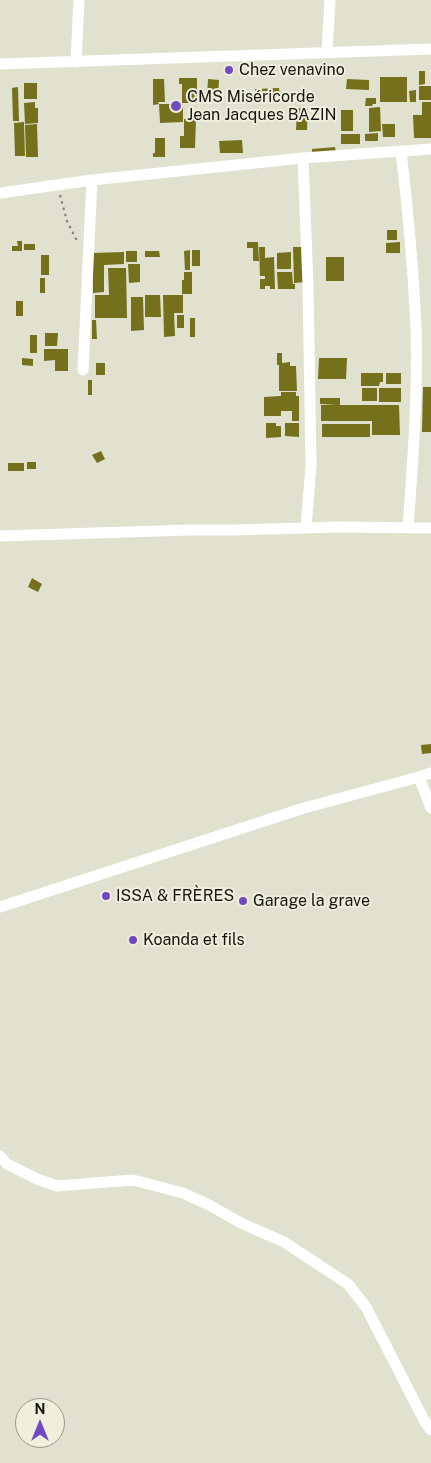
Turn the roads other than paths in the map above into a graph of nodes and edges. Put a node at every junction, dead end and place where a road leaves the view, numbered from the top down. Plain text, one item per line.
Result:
1 (78, 0) edge
2 (330, 0) edge
3 (431, 49) edge
4 (326, 53) junction
5 (76, 62) junction
6 (0, 64) edge
7 (431, 149) edge
8 (401, 151) junction
9 (303, 158) junction
10 (92, 180) junction
11 (0, 193) edge
12 (83, 370) dead end
13 (408, 527) junction
14 (306, 528) junction
15 (431, 528) edge
16 (0, 536) edge
17 (431, 773) edge
18 (419, 777) junction
19 (431, 808) edge
20 (0, 907) edge
21 (0, 1156) edge
22 (431, 1430) edge

1 - 5 street
2 - 4 street
3 - 4 street
4 - 5 street
5 - 6 street
7 - 8 street
8 - 9 street
8 - 13 street
9 - 10 street
9 - 14 street
10 - 11 street
10 - 12 street
13 - 14 street
13 - 15 street
14 - 16 street
17 - 18 street
18 - 19 street
18 - 20 street
21 - 22 street

